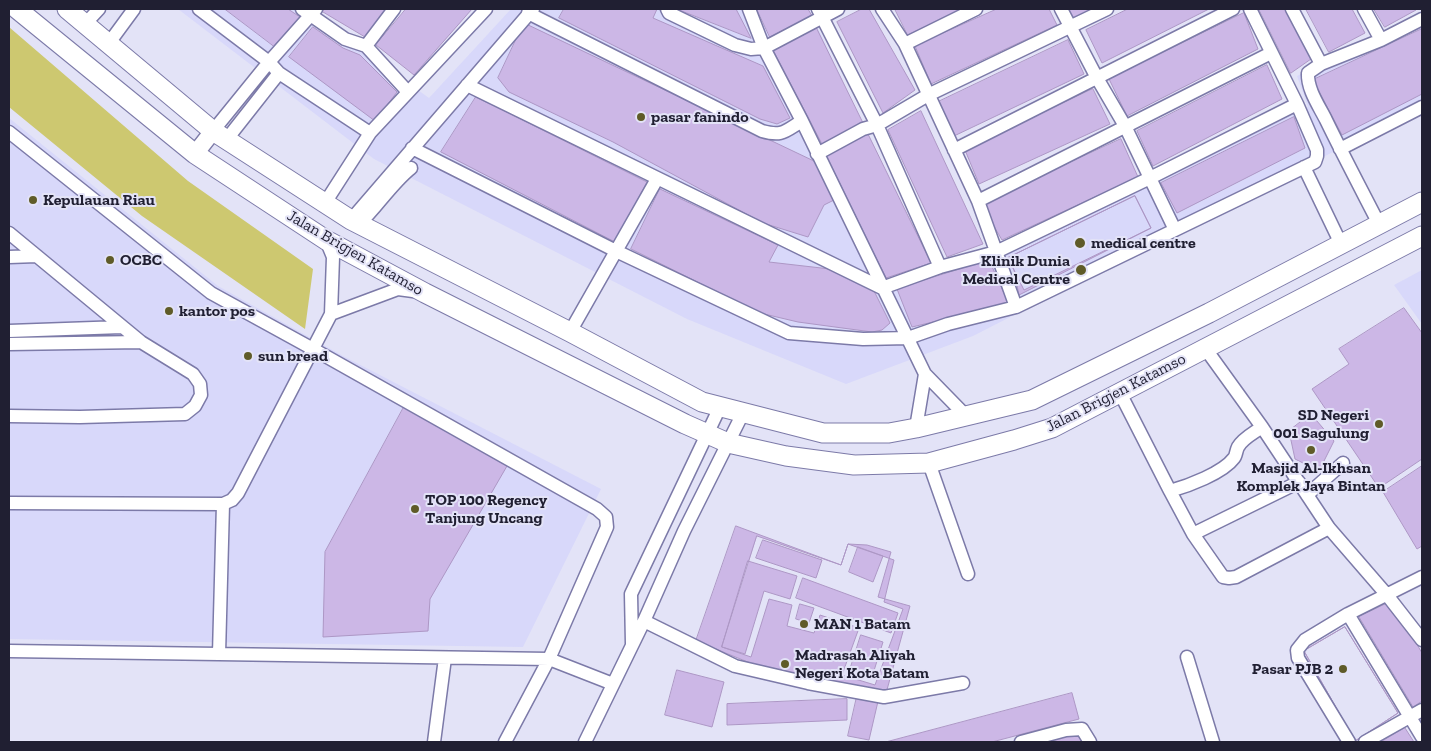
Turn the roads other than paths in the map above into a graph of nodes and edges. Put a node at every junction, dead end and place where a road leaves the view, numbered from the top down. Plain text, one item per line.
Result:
1 (16, 9) edge
2 (67, 9) edge
3 (99, 9) edge
4 (134, 9) edge
5 (199, 9) edge
6 (394, 9) edge
7 (486, 9) edge
8 (667, 9) edge
9 (749, 9) edge
10 (838, 9) edge
11 (882, 9) edge
12 (976, 9) edge
13 (1061, 9) edge
14 (1107, 9) edge
15 (1233, 9) edge
16 (1250, 9) edge
17 (1292, 9) edge
18 (1364, 9) edge
19 (310, 11) edge
20 (531, 11) edge
21 (820, 13) edge
22 (1422, 19) edge
23 (85, 24) junction
24 (1071, 27) junction
25 (1382, 40) junction
26 (109, 44) junction
27 (905, 44) junction
28 (366, 46) junction
29 (764, 48) junction
30 (1271, 53) junction
31 (269, 62) junction
32 (1320, 64) junction
33 (279, 74) junction
34 (1096, 78) junction
35 (467, 85) junction
36 (408, 92) junction
37 (928, 95) junction
38 (1297, 104) junction
39 (1422, 107) edge
40 (802, 121) junction
41 (877, 125) junction
42 (1125, 126) junction
43 (9, 132) edge
44 (370, 133) junction
45 (220, 135) junction
46 (412, 148) junction
47 (1340, 149) junction
48 (954, 150) junction
49 (194, 154) junction
50 (817, 154) junction
51 (1304, 167) junction
52 (412, 168) dead end
53 (1150, 178) junction
54 (657, 179) junction
55 (978, 201) junction
56 (1422, 202) edge
57 (325, 203) junction
58 (355, 222) junction
59 (1379, 224) junction
60 (1175, 230) junction
61 (9, 233) edge
62 (326, 240) junction
63 (1421, 240) edge
64 (1341, 244) junction
65 (616, 251) junction
66 (996, 252) junction
67 (37, 256) junction
68 (9, 257) edge
69 (940, 267) junction
70 (882, 288) junction
71 (425, 293) junction
72 (1016, 307) junction
73 (331, 314) junction
74 (122, 327) junction
75 (9, 331) edge
76 (570, 332) junction
77 (908, 338) junction
78 (142, 342) junction
79 (9, 344) edge
80 (1205, 348) junction
81 (313, 349) junction
82 (925, 374) junction
83 (1120, 393) junction
84 (720, 407) junction
85 (742, 413) junction
86 (9, 416) edge
87 (966, 416) junction
88 (1262, 427) junction
89 (916, 428) junction
90 (708, 434) junction
91 (728, 443) junction
92 (929, 463) junction
93 (1343, 463) dead end
94 (1299, 482) junction
95 (1170, 491) junction
96 (1307, 495) junction
97 (9, 503) edge
98 (223, 504) junction
99 (1329, 528) junction
100 (1194, 534) junction
101 (968, 574) dead end
102 (1422, 577) edge
103 (1387, 594) junction
104 (1348, 614) junction
105 (644, 621) junction
106 (1422, 639) edge
107 (632, 646) junction
108 (9, 651) edge
109 (220, 654) junction
110 (1187, 657) dead end
111 (445, 658) junction
112 (548, 659) junction
113 (963, 683) dead end
114 (613, 684) junction
115 (1422, 710) edge
116 (1410, 717) junction
117 (1422, 737) edge
118 (434, 742) edge
119 (505, 742) edge
120 (584, 742) edge
121 (1021, 742) edge
122 (1090, 742) edge
123 (1213, 742) edge
124 (1349, 742) edge
125 (1365, 742) edge

1 - 49 highway, Jalan Brigjen Katamso
2 - 23 highway, Jalan Brigjen Katamso
3 - 23 street
4 - 26 street
5 - 31 street
6 - 28 street
7 - 36 street
8 - 29 street
9 - 29 street
10 - 21 street
11 - 27 street
12 - 27 street
13 - 24 street
14 - 24 street
15 - 34 street
16 - 30 street
17 - 32 street
18 - 25 street
19 - 28 street
19 - 31 street
20 - 35 street
20 - 40 street
21 - 29 street
21 - 41 street
22 - 25 street
23 - 26 highway, Jalan Brigjen Katamso
24 - 34 street
24 - 37 street
25 - 32 street
26 - 45 highway, Jalan Brigjen Katamso
27 - 37 street
28 - 36 street
29 - 40 street
30 - 38 street
30 - 42 street
31 - 33 street
31 - 45 street
32 - 47 street
33 - 44 street
33 - 45 street
34 - 42 street
34 - 48 street
35 - 46 street
35 - 54 street
36 - 44 street
37 - 41 street
37 - 48 street
38 - 51 street
38 - 53 street
39 - 47 street
40 - 50 street
41 - 50 street
41 - 69 street
42 - 53 street
42 - 55 street
43 - 81 street
44 - 57 street
45 - 49 main road
45 - 57 highway, Jalan Brigjen Katamso
46 - 58 street
46 - 65 street
47 - 59 street
48 - 55 street
49 - 62 highway, Jalan Brigjen Katamso
50 - 70 street
51 - 60 street
51 - 64 street
52 - 58 street
53 - 60 street
53 - 66 street
54 - 65 street
54 - 70 street
55 - 66 street
56 - 59 highway, Jalan Brigjen Katamso
57 - 58 highway, Jalan Brigjen Katamso
58 - 76 highway, Jalan Brigjen Katamso
59 - 64 highway, Jalan Brigjen Katamso
60 - 72 street
61 - 67 street
62 - 71 highway, Jalan Brigjen Katamso
62 - 73 street
63 - 80 highway, Jalan Brigjen Katamso
64 - 87 highway, Jalan Brigjen Katamso
65 - 76 street
65 - 77 street
66 - 69 street
66 - 72 street
67 - 68 street
67 - 74 street
69 - 70 street
70 - 77 street
71 - 73 street
71 - 90 highway, Jalan Brigjen Katamso
72 - 77 street
73 - 81 street
74 - 75 street
74 - 78 street
76 - 84 highway, Jalan Brigjen Katamso
77 - 82 street
78 - 79 street
78 - 86 street
80 - 83 highway, Jalan Brigjen Katamso
80 - 88 street
81 - 98 street
81 - 112 street
82 - 87 street
82 - 89 street
83 - 92 highway, Jalan Brigjen Katamso
83 - 95 street
84 - 85 highway, Jalan Brigjen Katamso
84 - 90 street
85 - 89 highway, Jalan Brigjen Katamso
85 - 91 street
87 - 89 highway, Jalan Brigjen Katamso
88 - 94 street
88 - 95 street
90 - 91 highway, Jalan Brigjen Katamso
90 - 107 street
91 - 92 highway, Jalan Brigjen Katamso
91 - 105 street
92 - 101 street
93 - 96 street
94 - 96 street
94 - 100 street
95 - 100 street
96 - 99 street
97 - 98 street
98 - 109 street
99 - 100 street
99 - 103 street
102 - 103 street
103 - 104 street
103 - 106 street
104 - 116 street
104 - 124 street
105 - 107 street
105 - 113 street
107 - 114 street
108 - 109 street
109 - 111 street
110 - 123 street
111 - 112 street
111 - 118 street
112 - 114 street
112 - 119 street
114 - 120 street
115 - 116 street
116 - 117 street
116 - 125 street
121 - 122 street

